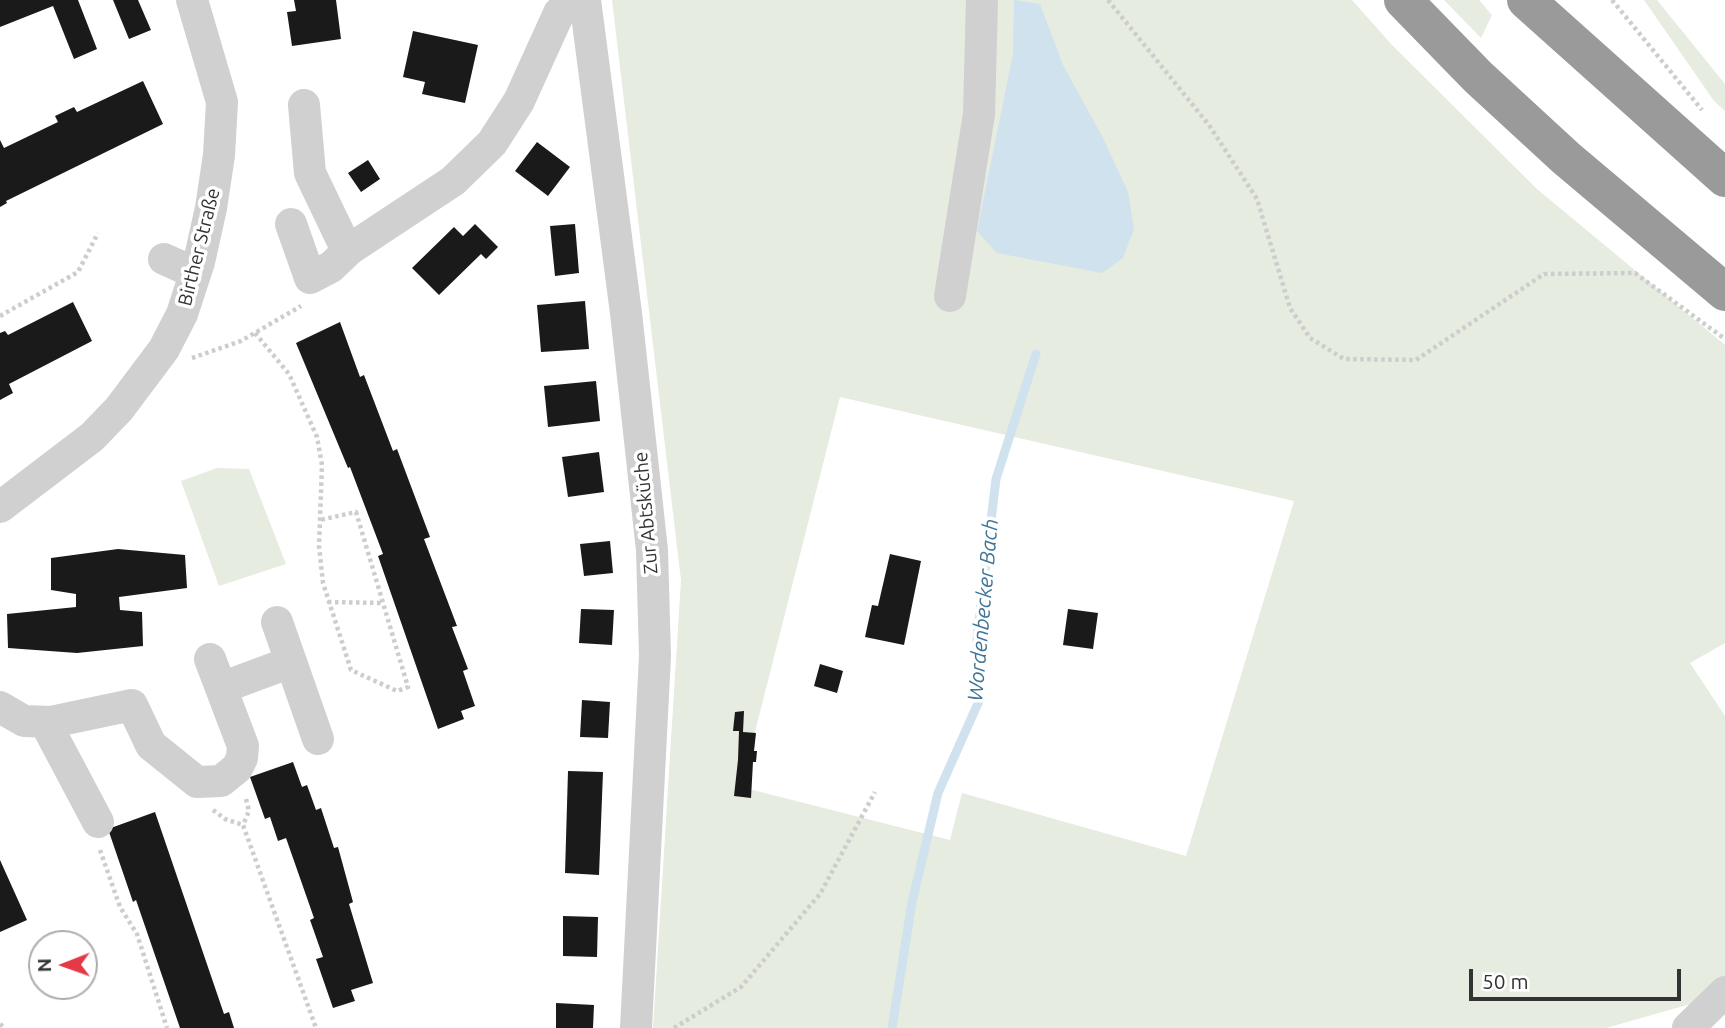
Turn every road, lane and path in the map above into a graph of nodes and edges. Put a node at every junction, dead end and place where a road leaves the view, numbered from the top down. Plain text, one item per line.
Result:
1 (192, 0) edge
2 (573, 0) edge
3 (585, 0) edge
4 (982, 0) edge
5 (1108, 0) edge
6 (1403, 0) edge
7 (1526, 0) edge
8 (1612, 0) edge
9 (303, 104) dead end
10 (1708, 117) dead end
11 (1725, 177) edge
12 (291, 224) dead end
13 (98, 233) dead end
14 (350, 249) junction
15 (164, 259) dead end
16 (195, 273) junction
17 (1725, 292) edge
18 (950, 296) dead end
19 (307, 301) dead end
20 (0, 316) edge
21 (255, 333) junction
22 (1725, 339) edge
23 (167, 343) junction
24 (0, 508) edge
25 (320, 520) junction
26 (328, 601) junction
27 (384, 603) junction
28 (277, 622) dead end
29 (210, 659) dead end
30 (291, 662) junction
31 (220, 688) junction
32 (0, 707) edge
33 (45, 722) junction
34 (318, 739) dead end
35 (237, 768) junction
36 (875, 792) dead end
37 (98, 822) joint
38 (1725, 992) edge
39 (0, 1024) edge
40 (5, 1028) edge
41 (167, 1028) edge
42 (316, 1028) edge
43 (636, 1028) edge
44 (674, 1028) edge
45 (1688, 1028) edge

1 - 16 street, Birther Straße
2 - 14 street
3 - 43 street, Zur Abtsküche
4 - 18 street
5 - 22 path
6 - 17 highway
7 - 11 highway
8 - 10 path
9 - 14 street
12 - 14 street
13 - 20 path
15 - 16 street
16 - 23 street, Birther Straße
19 - 21 path
21 - 23 path
21 - 25 path
23 - 24 street, Birther Straße
25 - 26 path
25 - 27 path
26 - 27 path
26 - 27 path
28 - 30 street
29 - 31 street
30 - 31 street
30 - 34 street
31 - 35 street
32 - 33 street
33 - 35 street
33 - 37 street
35 - 42 path
36 - 44 path
37 - 41 path
38 - 45 street
39 - 40 path

